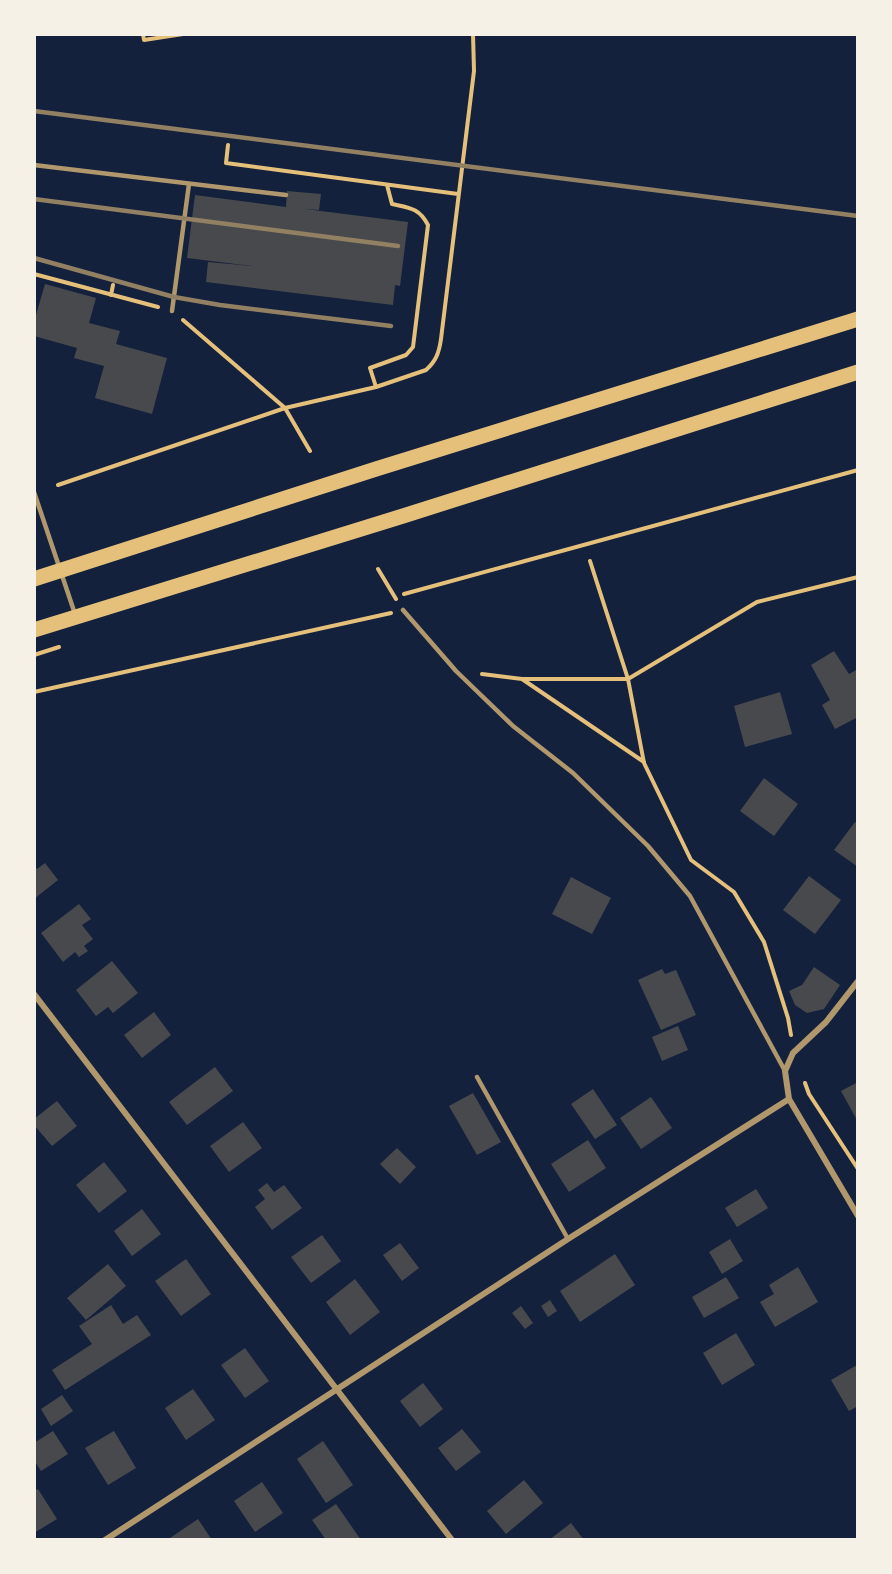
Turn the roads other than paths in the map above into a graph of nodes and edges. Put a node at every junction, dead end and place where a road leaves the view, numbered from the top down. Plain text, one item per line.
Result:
1 (34, 165) edge
2 (189, 184) junction
3 (286, 195) dead end
4 (172, 311) road end
5 (858, 319) edge
6 (858, 372) edge
7 (34, 492) edge
8 (61, 571) junction
9 (34, 579) edge
10 (403, 610) road end
11 (76, 617) junction
12 (34, 630) edge
13 (858, 981) edge
14 (34, 994) edge
15 (785, 1071) junction
16 (477, 1077) dead end
17 (789, 1099) junction
18 (858, 1216) edge
19 (568, 1239) junction
20 (337, 1389) junction
21 (105, 1539) edge
22 (452, 1539) edge

1 - 2 lane
2 - 3 lane
2 - 4 lane
5 - 8 main road
6 - 11 main road
7 - 8 lane
8 - 9 main road
8 - 11 lane
10 - 15 lane
11 - 12 main road
13 - 15 street
14 - 20 street
15 - 17 street
16 - 19 lane
17 - 18 street
17 - 19 street
19 - 20 street
20 - 21 street
20 - 22 street

